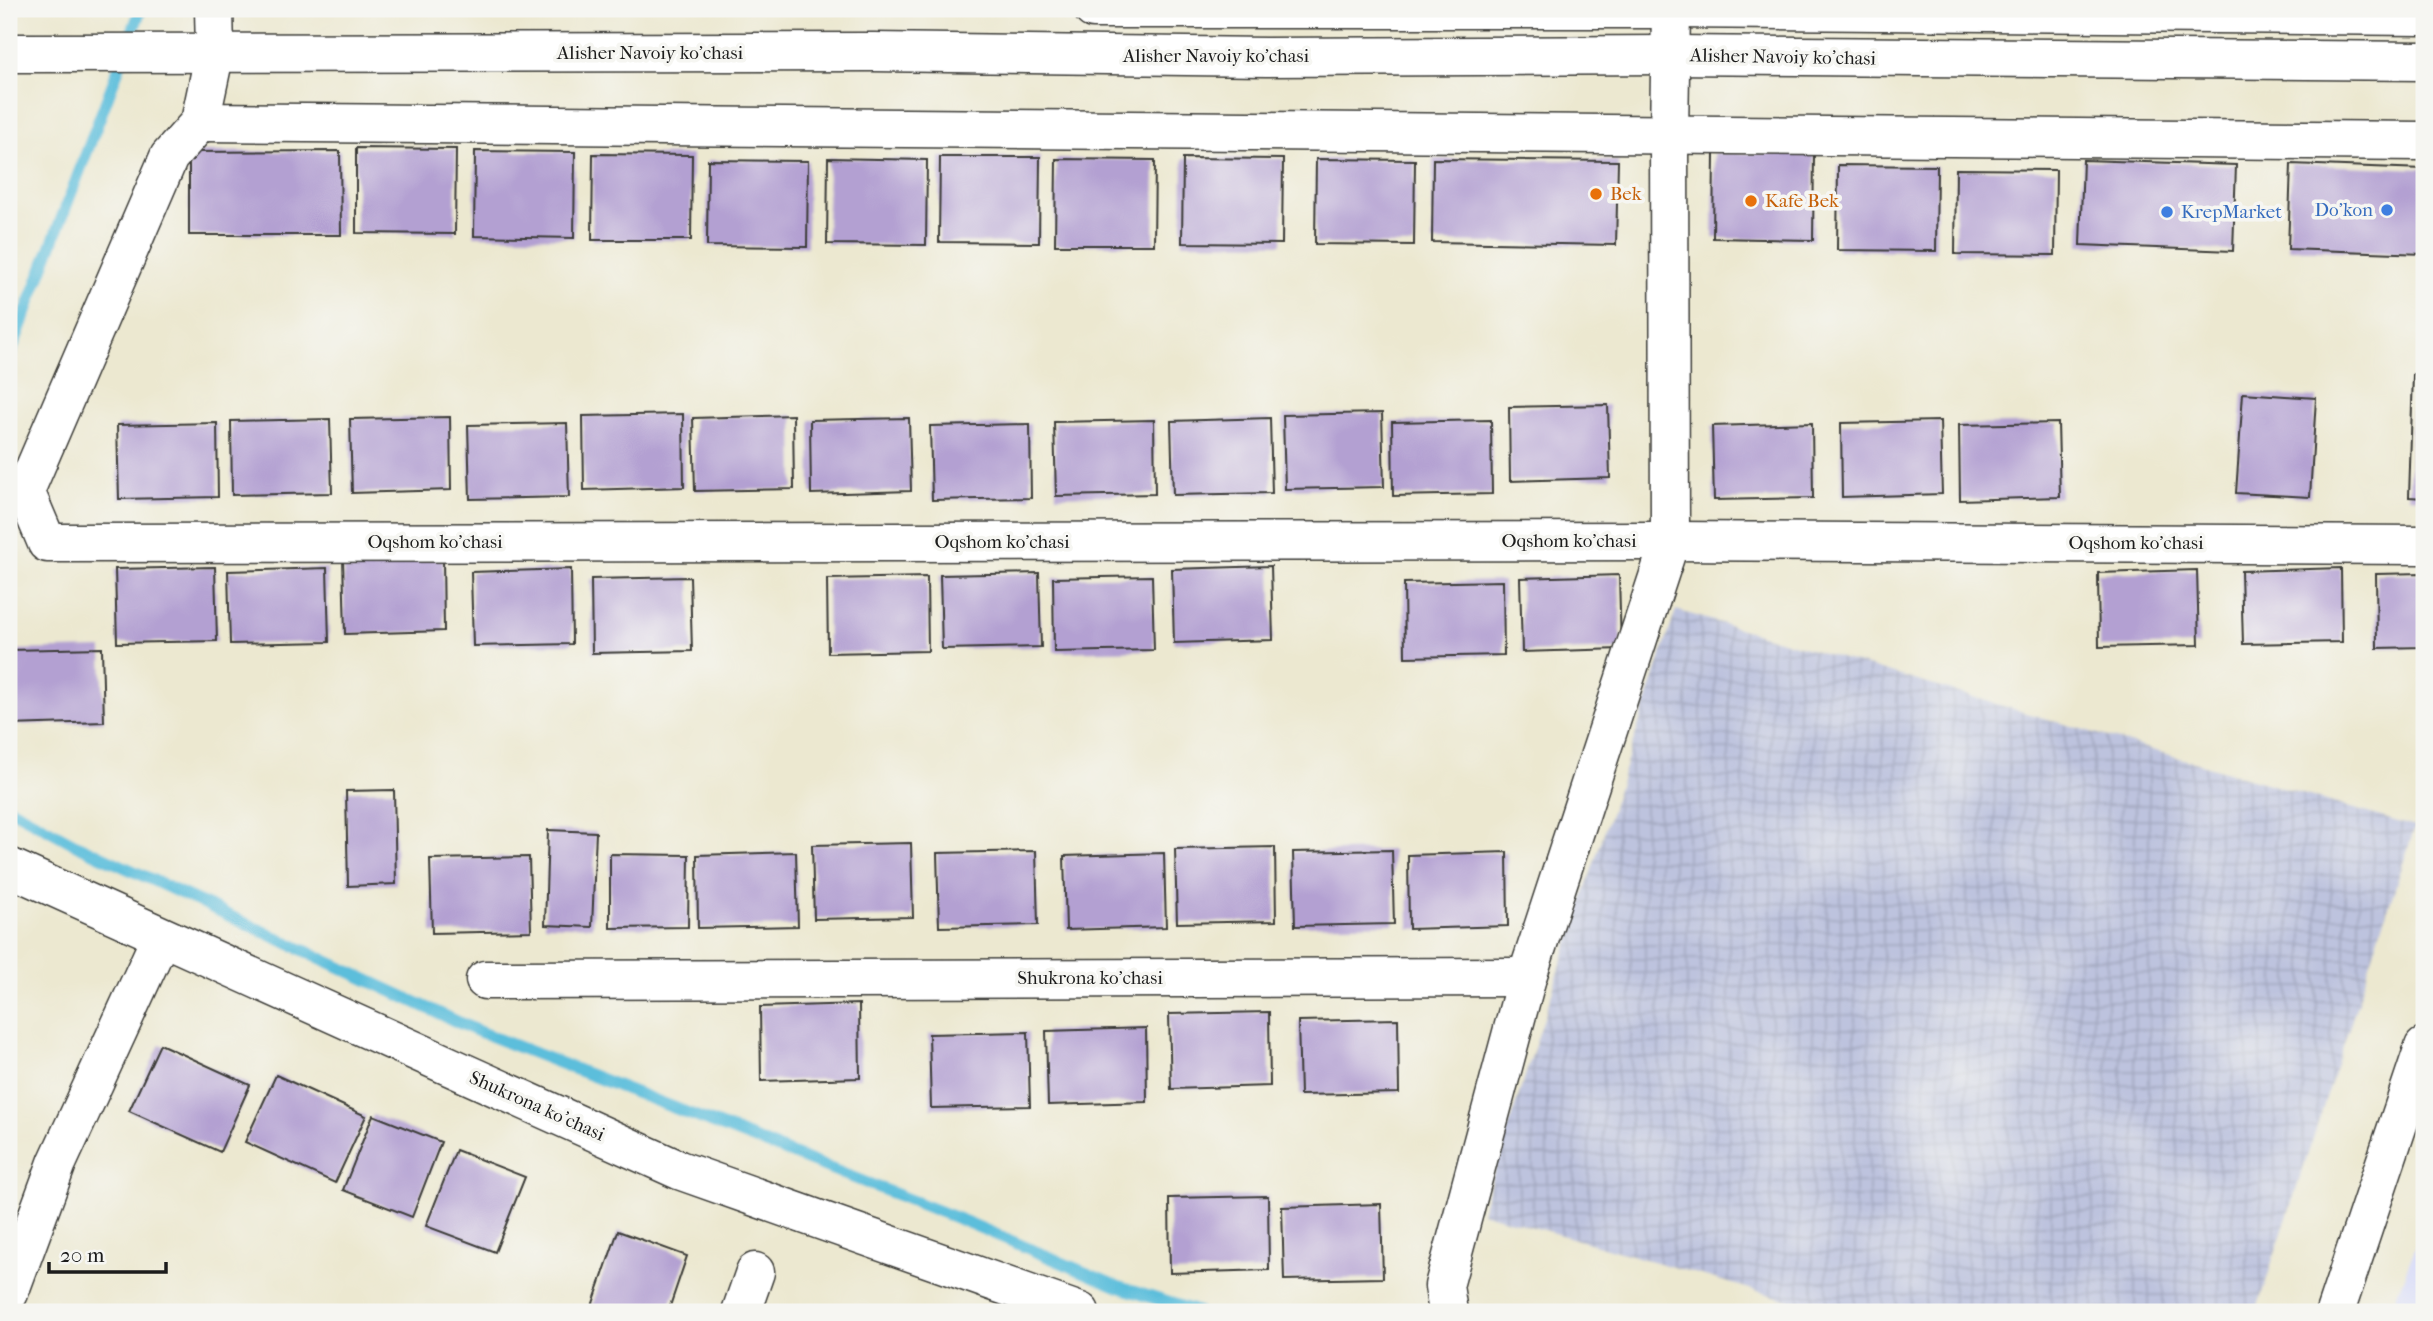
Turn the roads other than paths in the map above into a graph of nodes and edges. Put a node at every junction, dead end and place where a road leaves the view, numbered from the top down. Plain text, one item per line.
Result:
1 (214, 9) edge
2 (1093, 9) edge
3 (1671, 9) edge
4 (2022, 10) edge
5 (2424, 16) edge
6 (213, 51) junction
7 (9, 53) edge
8 (1671, 55) junction
9 (2022, 59) junction
10 (2424, 61) edge
11 (200, 122) junction
12 (1669, 134) junction
13 (2424, 141) edge
14 (1670, 541) junction
15 (2424, 545) edge
16 (9, 867) edge
17 (161, 937) junction
18 (1527, 977) junction
19 (485, 979) dead end
20 (2424, 1047) edge
21 (755, 1272) dead end
22 (9, 1293) edge
23 (741, 1312) edge
24 (1080, 1312) edge
25 (1448, 1312) edge
26 (2335, 1312) edge

1 - 6 street
2 - 3 street
3 - 4 street
3 - 8 street
4 - 5 street
4 - 9 street
6 - 7 street, Alisher Navoiy ko'chasi
6 - 8 street, Alisher Navoiy ko'chasi
6 - 11 street
8 - 9 street, Alisher Navoiy ko'chasi
8 - 12 street
9 - 10 street, Alisher Navoiy ko'chasi
11 - 12 street
11 - 14 street, Oqshom ko'chasi
12 - 13 street
12 - 14 street
14 - 15 street, Oqshom ko'chasi
14 - 18 street
16 - 17 street, Shukrona ko'chasi
17 - 22 street
17 - 24 street, Shukrona ko'chasi
18 - 19 street, Shukrona ko'chasi
18 - 25 street
20 - 26 street
21 - 23 street

